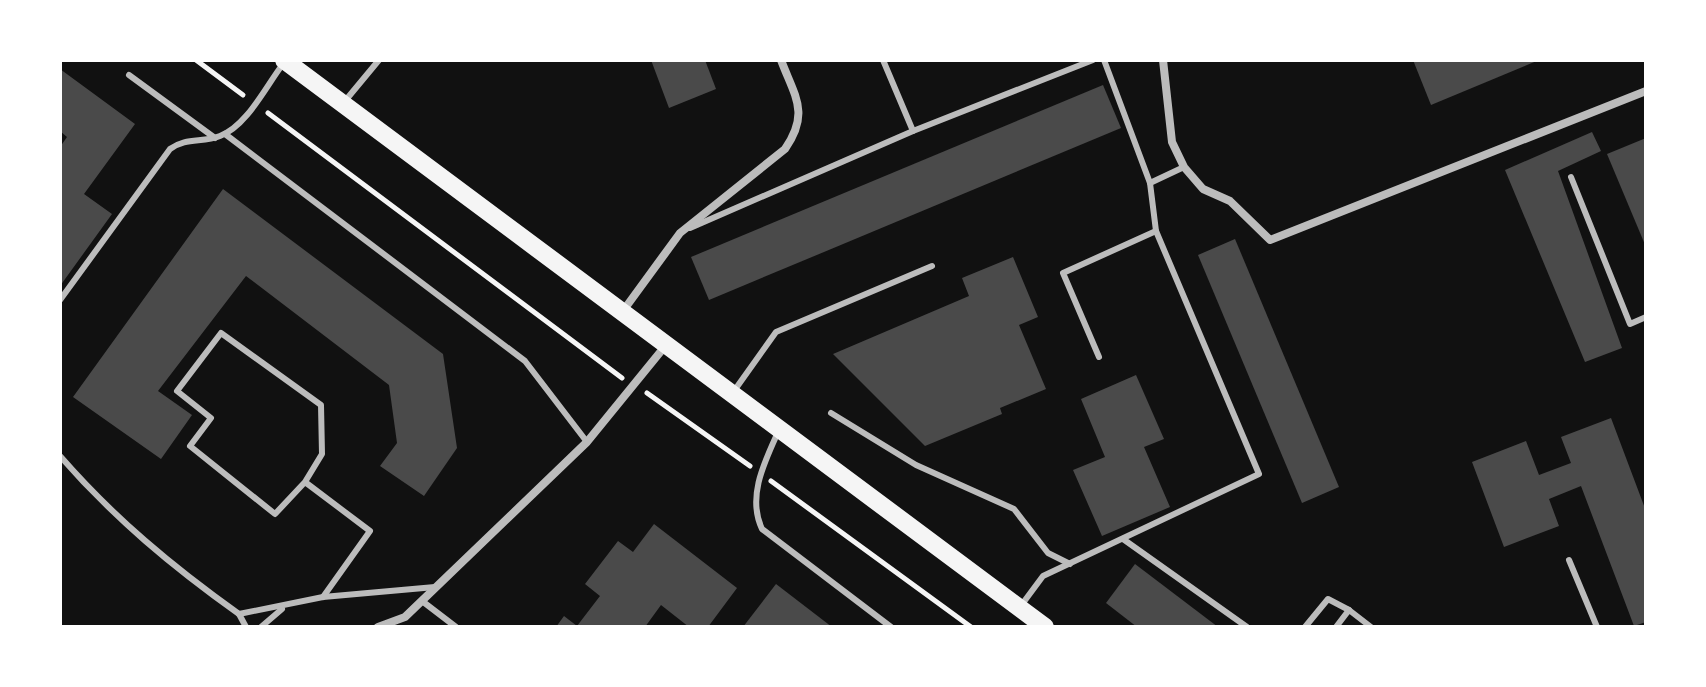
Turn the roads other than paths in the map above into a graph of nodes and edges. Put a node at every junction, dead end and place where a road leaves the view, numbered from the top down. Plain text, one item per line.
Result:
1 (285, 60) edge
2 (379, 60) edge
3 (781, 60) edge
4 (1093, 60) edge
5 (1104, 60) edge
6 (1163, 60) edge
7 (884, 61) edge
8 (129, 75) dead end
9 (1646, 91) edge
10 (343, 104) junction
11 (913, 131) junction
12 (225, 134) junction
13 (215, 138) junction
14 (1184, 167) junction
15 (1571, 177) dead end
16 (1150, 183) junction
17 (1156, 231) junction
18 (680, 233) junction
19 (932, 266) dead end
20 (60, 300) edge
21 (623, 312) junction
22 (1646, 317) edge
23 (666, 344) junction
24 (1099, 357) dead end
25 (732, 394) junction
26 (831, 413) dead end
27 (779, 429) junction
28 (587, 442) junction
29 (60, 456) edge
30 (305, 482) junction
31 (1123, 539) junction
32 (1569, 560) dead end
33 (1070, 564) junction
34 (435, 587) junction
35 (323, 597) junction
36 (422, 601) junction
37 (287, 606) junction
38 (1020, 608) junction
39 (1349, 610) junction
40 (239, 614) junction
41 (405, 617) junction
42 (246, 627) edge
43 (261, 627) edge
44 (378, 627) edge
45 (412, 627) edge
46 (456, 627) edge
47 (891, 627) edge
48 (1045, 627) edge
49 (1247, 627) edge
50 (1305, 627) edge
51 (1336, 627) edge
52 (1371, 627) edge
53 (1597, 627) edge

1 - 10 main road
1 - 12 lane
2 - 10 lane
3 - 18 street
4 - 11 lane
5 - 16 lane
6 - 14 street
7 - 11 lane
8 - 13 lane
9 - 14 street
10 - 21 main road
11 - 18 lane
12 - 13 lane
12 - 28 lane
13 - 20 lane
14 - 16 lane
15 - 22 lane
16 - 17 lane
17 - 24 lane
17 - 31 lane
18 - 21 street
19 - 25 lane
21 - 23 main road
23 - 25 main road
23 - 28 street
25 - 27 main road
26 - 33 lane
27 - 38 main road
27 - 47 lane
28 - 34 street
29 - 40 lane
30 - 30 lane
30 - 35 lane
31 - 33 lane
31 - 49 lane
32 - 53 lane
33 - 38 lane
34 - 35 lane
34 - 36 street
35 - 37 lane
36 - 41 street
36 - 46 lane
37 - 40 lane
37 - 43 lane
38 - 48 main road
39 - 50 lane
39 - 51 lane
39 - 52 lane
40 - 42 lane
41 - 44 street
41 - 45 street

